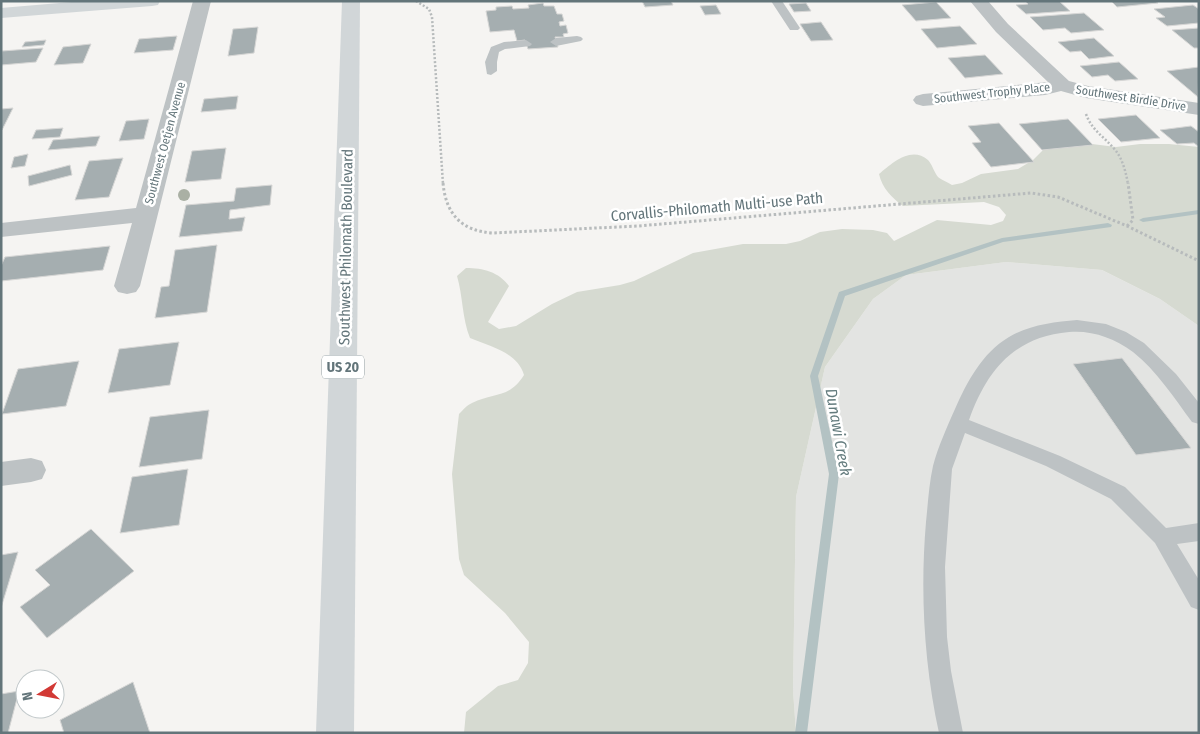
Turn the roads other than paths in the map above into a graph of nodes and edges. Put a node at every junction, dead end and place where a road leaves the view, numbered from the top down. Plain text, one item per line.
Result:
1 (152, 1) edge
2 (202, 1) edge
3 (351, 1) edge
4 (776, 1) edge
5 (978, 1) edge
6 (64, 5) edge
7 (1, 13) edge
8 (794, 28) dead end
9 (577, 39) dead end
10 (556, 42) dead end
11 (526, 44) dead end
12 (491, 70) dead end
13 (1062, 85) junction
14 (923, 100) dead end
15 (1199, 109) edge
16 (146, 214) junction
17 (1, 230) edge
18 (127, 286) dead end
19 (1199, 417) edge
20 (959, 423) junction
21 (31, 470) dead end
22 (1, 474) edge
23 (1199, 532) edge
24 (1162, 537) junction
25 (1199, 600) edge
26 (335, 733) edge
27 (952, 733) edge

1 - 6 main road
2 - 16 street, Southwest Oetjen Avenue
3 - 26 main road, Southwest Philomath Boulevard / US 20
4 - 8 lane
5 - 13 street, Southwest Birdie Drive
6 - 7 main road
9 - 10 lane
11 - 12 lane
13 - 14 street, Southwest Trophy Place
13 - 15 street, Southwest Birdie Drive
16 - 17 street
16 - 18 street, Southwest Oetjen Avenue
19 - 20 lane
20 - 24 lane
20 - 27 lane
21 - 22 street
23 - 24 lane
24 - 25 lane

